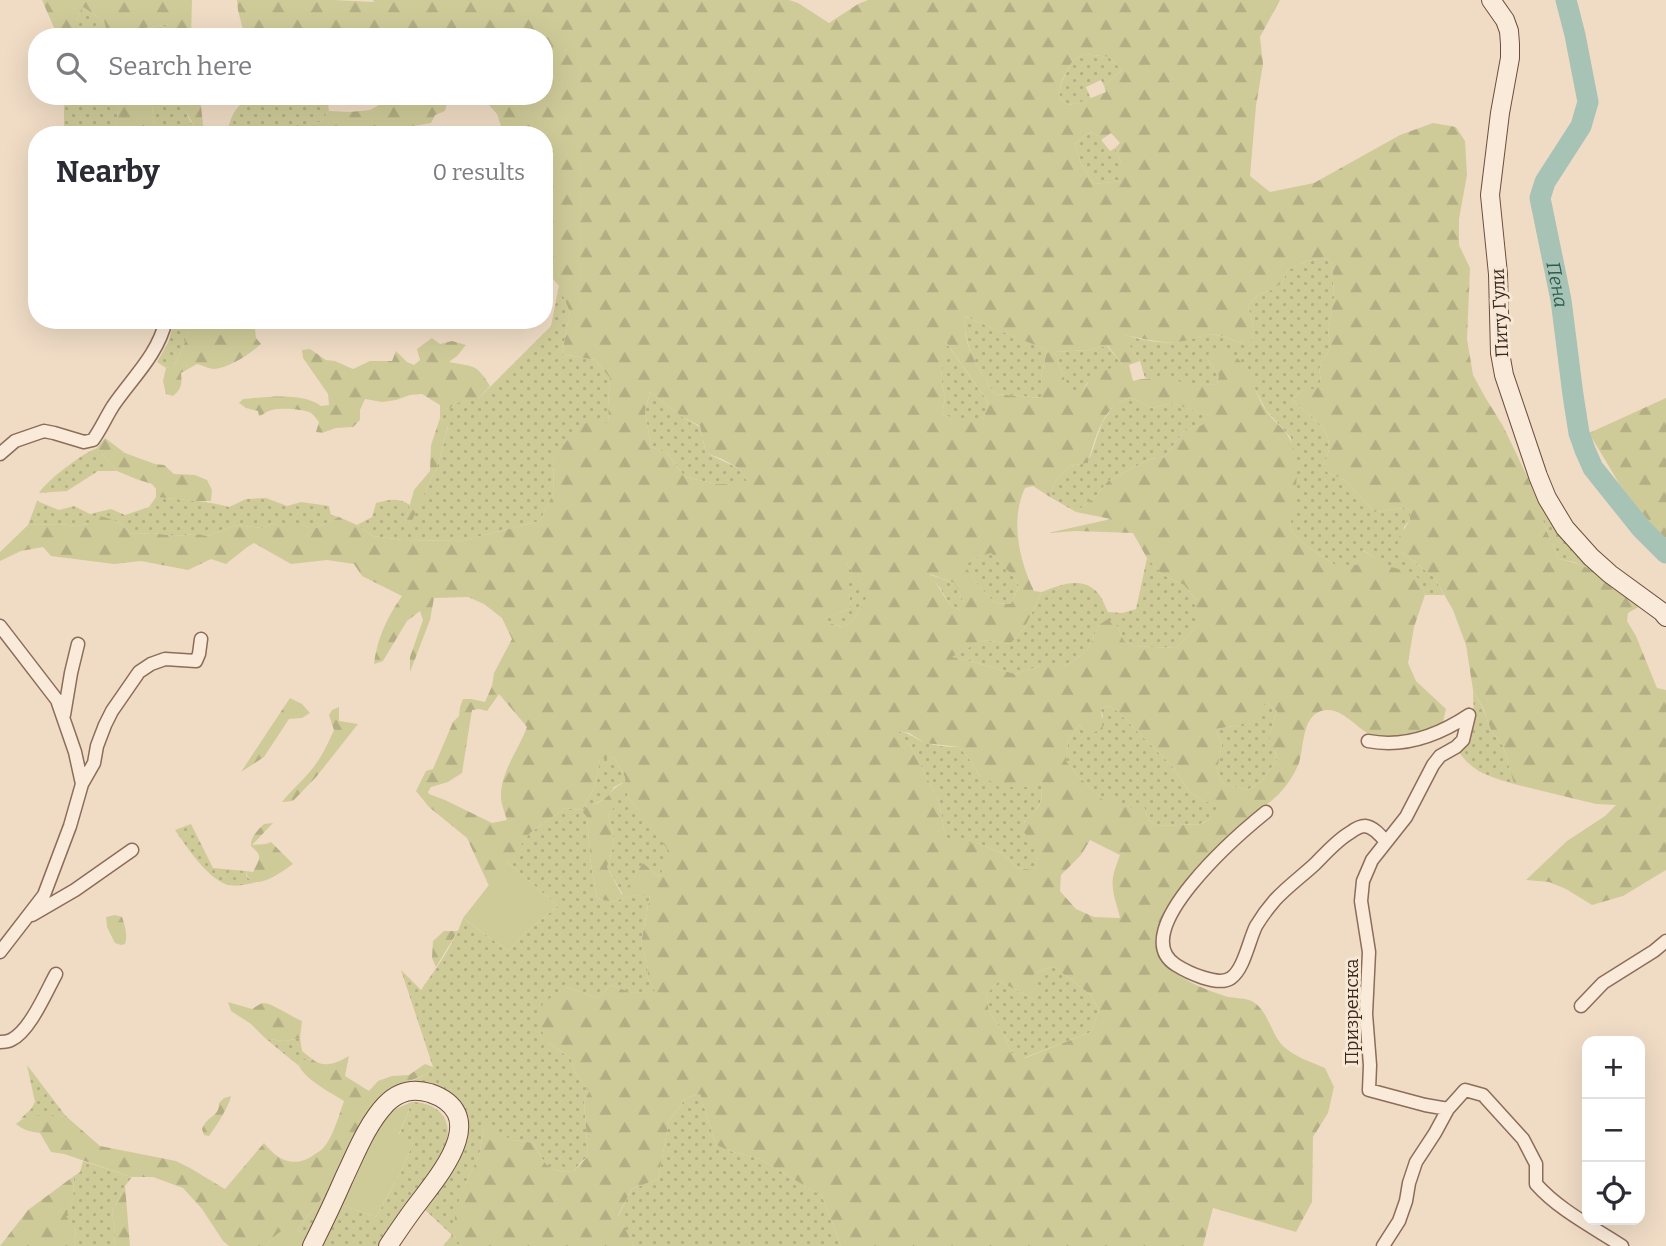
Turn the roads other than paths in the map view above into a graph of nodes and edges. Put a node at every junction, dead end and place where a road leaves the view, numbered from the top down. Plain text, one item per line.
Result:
1 (1491, 0) edge
2 (163, 329) edge
3 (0, 454) edge
4 (1666, 617) edge
5 (0, 626) edge
6 (201, 639) dead end
7 (78, 644) dead end
8 (64, 717) junction
9 (1368, 741) dead end
10 (82, 784) junction
11 (1266, 812) dead end
12 (1386, 842) junction
13 (132, 850) dead end
14 (26, 919) junction
15 (1666, 940) edge
16 (0, 952) edge
17 (56, 974) dead end
18 (1581, 1006) dead end
19 (0, 1042) edge
20 (1448, 1109) junction
21 (312, 1246) edge
22 (388, 1246) edge
23 (1382, 1246) edge
24 (1622, 1246) edge

1 - 4 street, Питу Гули
2 - 3 street
5 - 8 street
6 - 10 street
7 - 8 street
8 - 10 street
9 - 12 street, Призренска
10 - 14 street
11 - 12 street
12 - 20 street, Призренска
13 - 14 street
14 - 16 street
15 - 18 street
17 - 19 street
20 - 23 street
20 - 24 street
21 - 22 street

